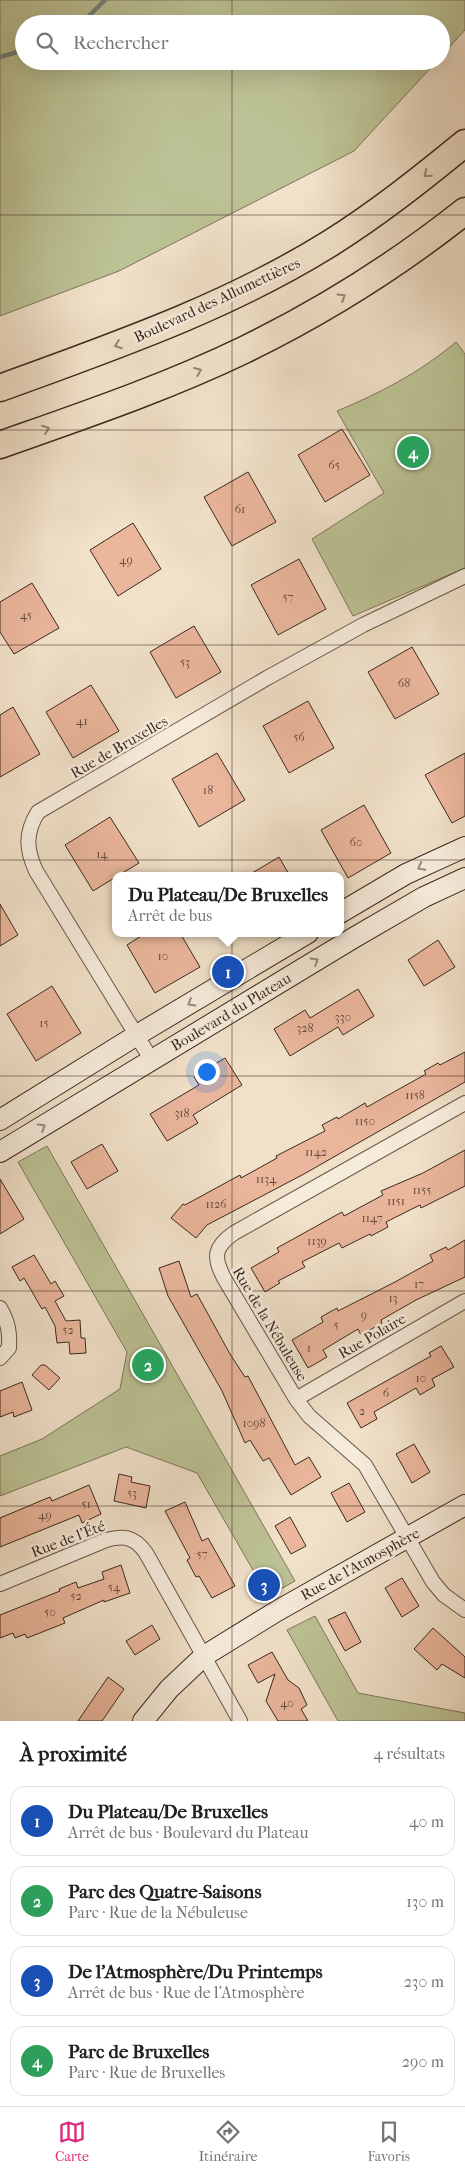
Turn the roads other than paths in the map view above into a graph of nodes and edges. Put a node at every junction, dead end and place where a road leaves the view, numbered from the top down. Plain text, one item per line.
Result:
1 (465, 143) edge
2 (465, 211) edge
3 (0, 388) edge
4 (0, 445) edge
5 (465, 576) edge
6 (465, 847) edge
7 (465, 878) edge
8 (344, 911) edge
9 (301, 937) edge
10 (137, 1035) junction
11 (151, 1059) junction
12 (465, 1104) edge
13 (0, 1120) edge
14 (0, 1152) edge
15 (465, 1301) edge
16 (0, 1308) edge
17 (0, 1358) edge
18 (296, 1399) junction
19 (465, 1505) edge
20 (408, 1537) junction
21 (0, 1584) edge
22 (465, 1610) edge
23 (204, 1656) junction
24 (143, 1721) edge
25 (240, 1721) edge

1 -> 3 highway, Boulevard des Allumettières
4 -> 2 highway
5 - 10 street, Rue de Bruxelles
6 -> 8 main road
11 -> 7 main road, Boulevard du Plateau
9 -> 10 main road, Boulevard du Plateau
10 - 11 street, Rue de Bruxelles
10 - 13 main road, Boulevard du Plateau
14 -> 11 main road, Boulevard du Plateau
12 - 18 street, Rue de la Nébuleuse
15 - 18 street, Rue Polaire
16 - 17 street
18 - 20 street, Rue de la Nébuleuse
19 - 20 main road, Rue de l'Atmosphère
20 - 22 street, Rue de la Nébuleuse
20 - 23 main road, Rue de l'Atmosphère
21 - 23 street, Rue de l'Été
23 - 24 main road, Rue de l'Atmosphère
23 - 25 street, Rue de l'Été

